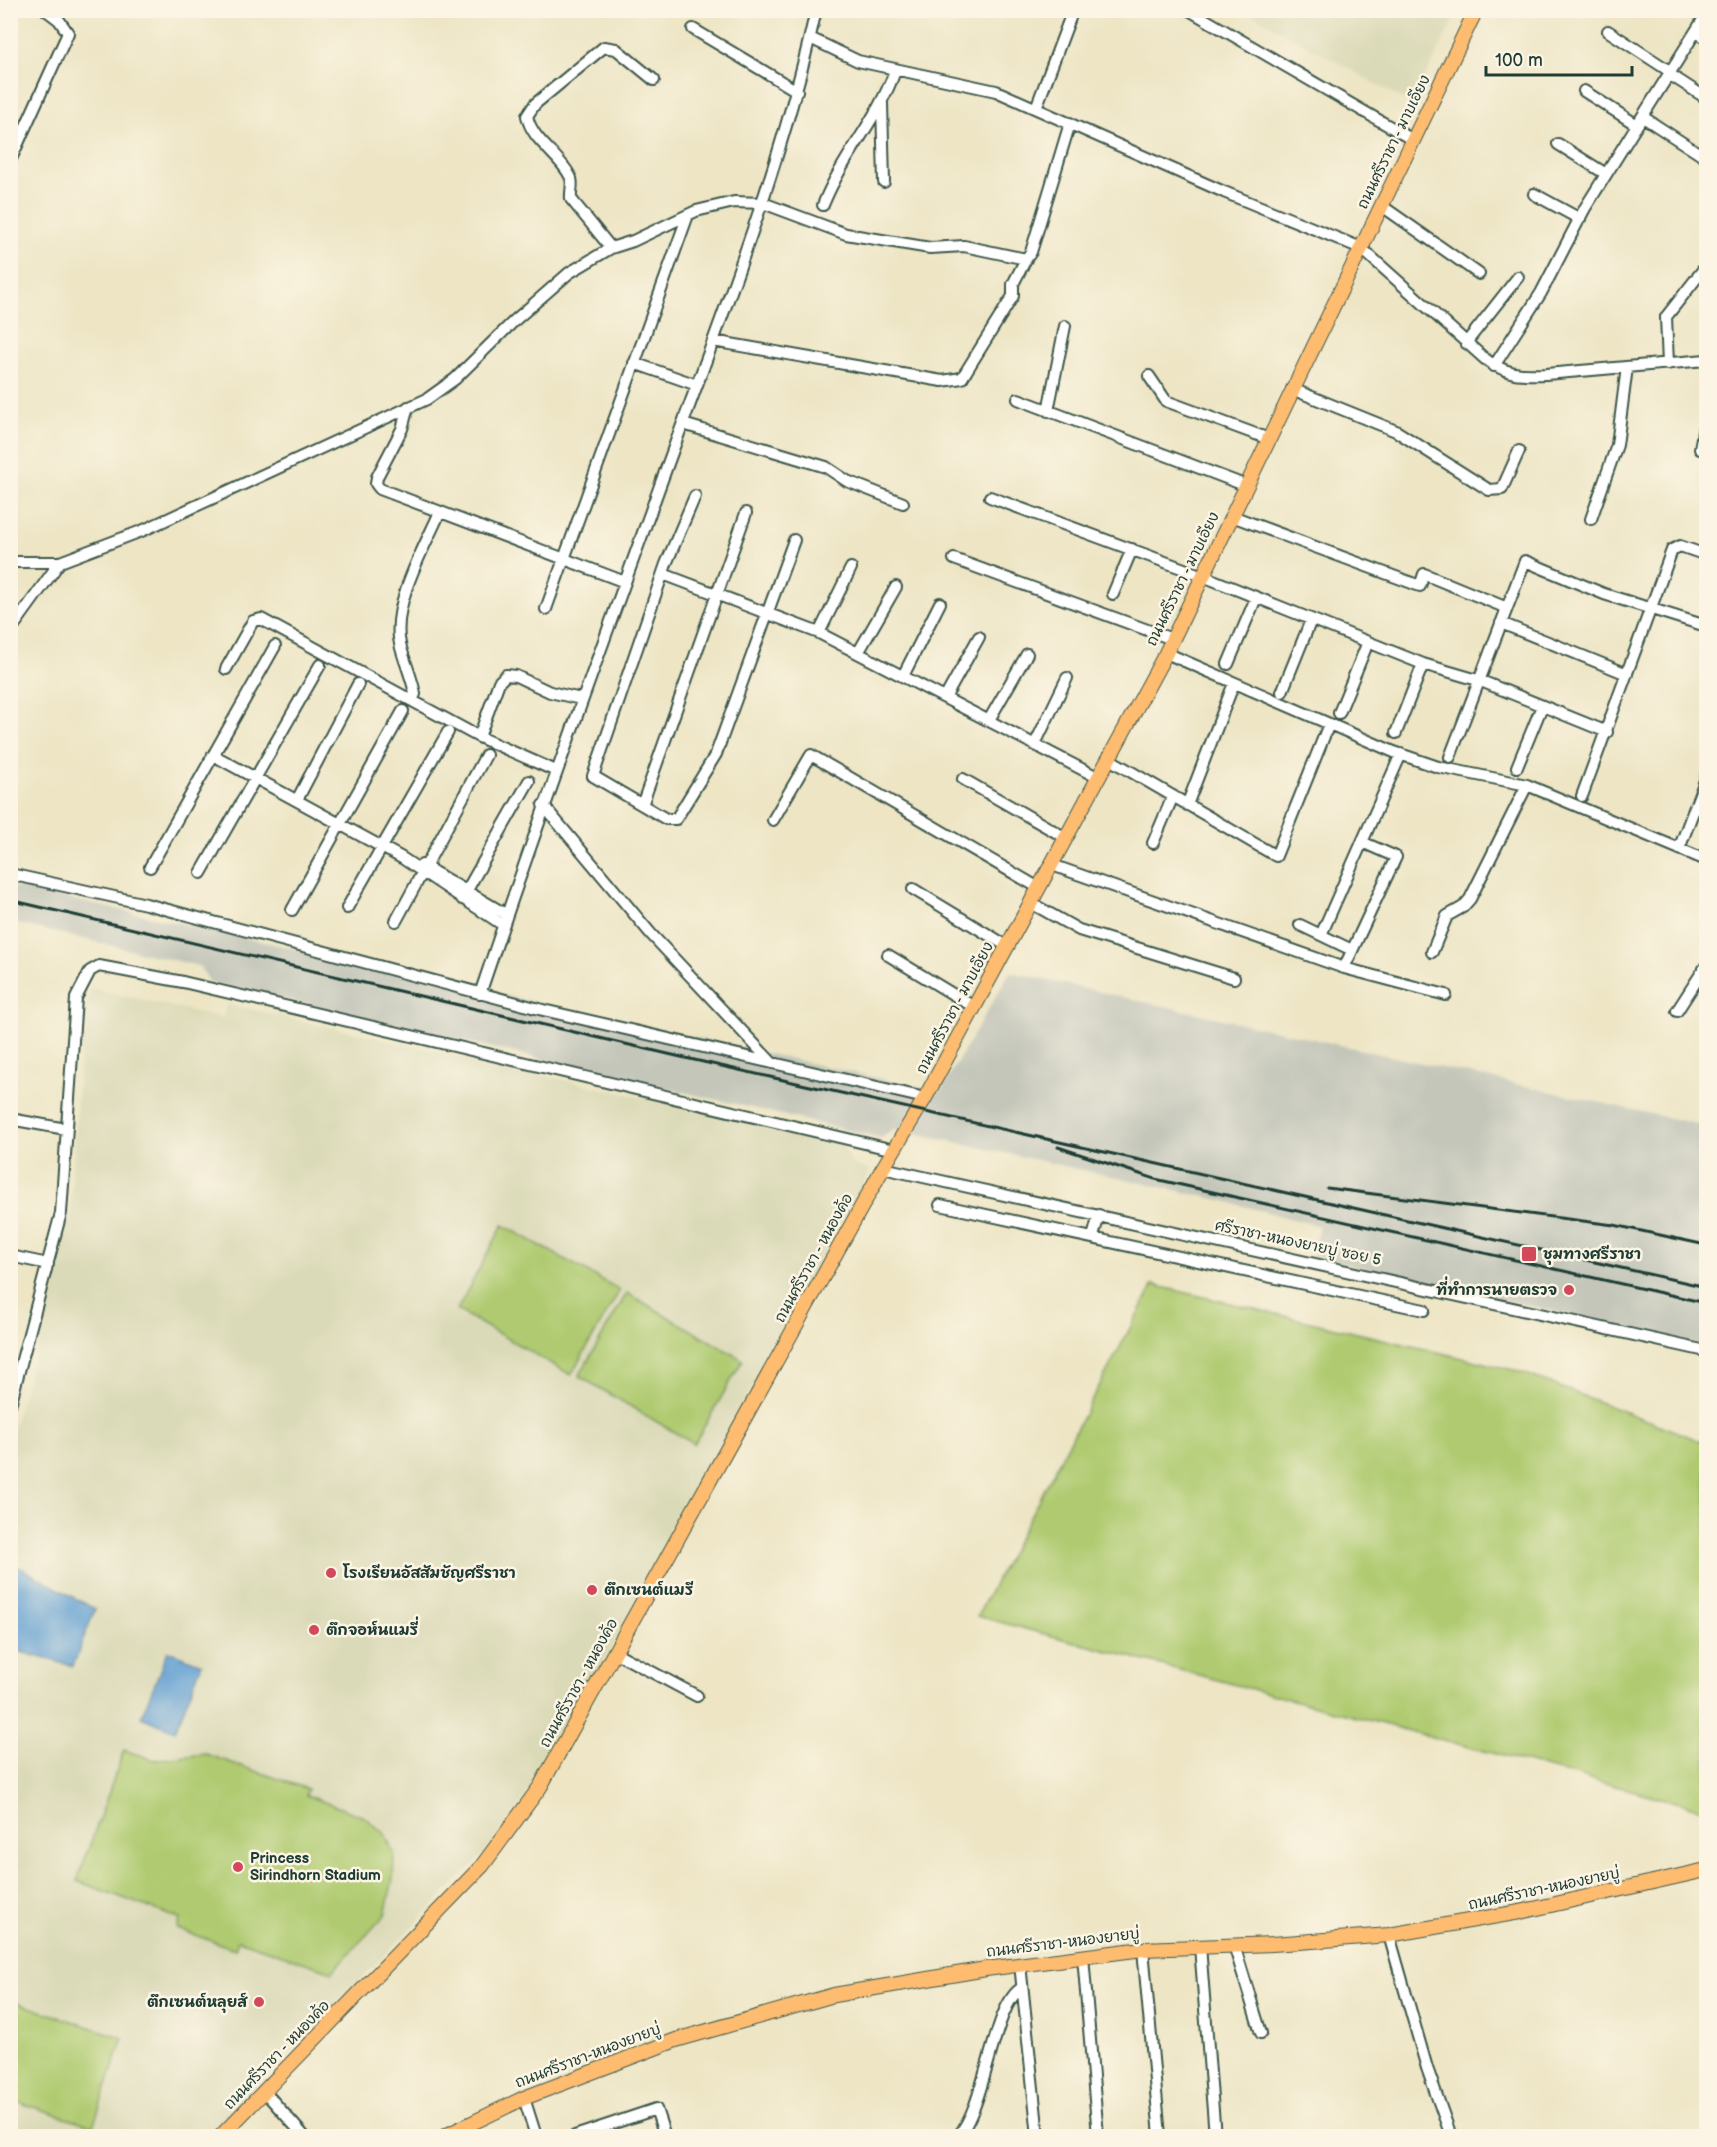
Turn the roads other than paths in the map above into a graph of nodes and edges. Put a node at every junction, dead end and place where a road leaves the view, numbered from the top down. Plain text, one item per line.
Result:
1 (46, 10) edge
2 (816, 10) edge
3 (1073, 10) edge
4 (1189, 10) edge
5 (1476, 10) edge
6 (1707, 15) edge
7 (693, 29) dead end
8 (1608, 31) dead end
9 (1696, 32) junction
10 (810, 38) junction
11 (1707, 39) edge
12 (895, 70) junction
13 (1670, 73) junction
14 (654, 80) dead end
15 (796, 91) junction
16 (1584, 91) dead end
17 (1707, 98) edge
18 (882, 103) junction
19 (1036, 108) junction
20 (1640, 121) junction
21 (1070, 123) junction
22 (1413, 140) junction
23 (1558, 144) dead end
24 (1707, 158) edge
25 (10, 161) edge
26 (1606, 174) junction
27 (884, 182) dead end
28 (1534, 194) dead end
29 (763, 202) junction
30 (823, 204) dead end
31 (1382, 206) junction
32 (688, 215) junction
33 (1580, 219) junction
34 (611, 248) junction
35 (1361, 248) junction
36 (1026, 259) junction
37 (1707, 266) edge
38 (1479, 274) dead end
39 (1518, 277) dead end
40 (1065, 326) dead end
41 (713, 341) junction
42 (1466, 343) junction
43 (1707, 360) edge
44 (634, 363) junction
45 (1668, 364) junction
46 (1494, 366) junction
47 (1627, 367) junction
48 (1149, 376) dead end
49 (697, 385) junction
50 (1292, 389) junction
51 (1018, 399) dead end
52 (408, 407) junction
53 (1048, 411) junction
54 (1707, 415) edge
55 (683, 424) junction
56 (1269, 439) junction
57 (1700, 449) dead end
58 (1519, 451) dead end
59 (1246, 486) junction
60 (695, 495) dead end
61 (990, 496) dead end
62 (903, 503) dead end
63 (440, 512) junction
64 (746, 513) dead end
65 (1232, 516) junction
66 (1591, 519) dead end
67 (794, 540) dead end
68 (1132, 549) junction
69 (1707, 555) edge
70 (564, 559) junction
71 (954, 559) dead end
72 (10, 562) edge
73 (60, 562) junction
74 (852, 568) dead end
75 (663, 574) junction
76 (1203, 576) junction
77 (625, 582) junction
78 (896, 587) dead end
79 (715, 594) junction
80 (1113, 594) dead end
81 (1256, 598) junction
82 (940, 603) dead end
83 (1507, 608) junction
84 (546, 609) dead end
85 (1651, 610) junction
86 (766, 613) junction
87 (1311, 620) junction
88 (1502, 623) junction
89 (1707, 626) edge
90 (10, 631) edge
91 (819, 633) junction
92 (979, 637) dead end
93 (1172, 639) junction
94 (1368, 642) junction
95 (274, 646) dead end
96 (858, 653) junction
97 (1166, 653) junction
98 (1027, 654) dead end
99 (1228, 664) dead end
100 (1423, 664) junction
101 (320, 665) dead end
102 (226, 669) dead end
103 (1627, 674) junction
104 (903, 676) junction
105 (1067, 678) dead end
106 (1481, 681) junction
107 (1234, 683) junction
108 (358, 684) dead end
109 (1282, 692) dead end
110 (945, 698) junction
111 (581, 699) junction
112 (412, 701) junction
113 (1542, 706) junction
114 (403, 711) dead end
115 (1339, 713) dead end
116 (989, 720) junction
117 (1329, 724) junction
118 (448, 732) dead end
119 (1607, 732) junction
120 (1396, 734) dead end
121 (479, 737) junction
122 (1035, 744) junction
123 (486, 754) dead end
124 (1401, 754) junction
125 (213, 755) junction
126 (1450, 758) dead end
127 (1109, 759) junction
128 (1517, 767) dead end
129 (556, 771) junction
130 (257, 778) junction
131 (1099, 778) junction
132 (1707, 778) edge
133 (963, 779) dead end
134 (529, 781) dead end
135 (1527, 785) junction
136 (1173, 796) junction
137 (1582, 796) dead end
138 (297, 800) junction
139 (543, 805) junction
140 (642, 805) junction
141 (1187, 805) junction
142 (773, 820) dead end
143 (340, 824) junction
144 (1066, 838) junction
145 (1362, 842) junction
146 (1153, 843) dead end
147 (382, 847) junction
148 (1679, 849) junction
149 (1707, 860) edge
150 (1052, 865) junction
151 (150, 867) dead end
152 (425, 870) junction
153 (201, 873) dead end
154 (10, 874) edge
155 (1039, 888) junction
156 (913, 889) dead end
157 (465, 895) junction
158 (1031, 903) junction
159 (347, 908) dead end
160 (292, 910) dead end
161 (505, 920) junction
162 (396, 921) dead end
163 (1300, 925) dead end
164 (1321, 934) junction
165 (1007, 946) junction
166 (1352, 950) junction
167 (1432, 952) dead end
168 (888, 955) dead end
169 (1707, 966) edge
170 (1344, 968) junction
171 (1234, 978) dead end
172 (480, 994) junction
173 (1446, 995) dead end
174 (974, 1007) junction
175 (1677, 1011) dead end
176 (772, 1063) junction
177 (925, 1098) junction
178 (10, 1119) edge
179 (66, 1129) junction
180 (894, 1150) junction
181 (883, 1168) junction
182 (940, 1205) dead end
183 (1099, 1215) junction
184 (1093, 1237) junction
185 (10, 1256) edge
186 (48, 1264) junction
187 (1424, 1310) dead end
188 (1707, 1352) edge
189 (10, 1405) edge
190 (616, 1653) junction
191 (697, 1696) dead end
192 (1707, 1870) edge
193 (1389, 1935) junction
194 (1234, 1945) junction
195 (1200, 1946) junction
196 (1143, 1949) junction
197 (1083, 1956) junction
198 (1020, 1965) junction
199 (1022, 1988) junction
200 (1261, 2033) dead end
201 (264, 2091) junction
202 (524, 2098) junction
203 (454, 2133) edge
204 (221, 2136) edge
205 (304, 2136) edge
206 (536, 2136) edge
207 (575, 2136) edge
208 (665, 2136) edge
209 (958, 2136) edge
210 (1038, 2136) edge
211 (1098, 2136) edge
212 (1160, 2136) edge
213 (1215, 2136) edge
214 (1451, 2136) edge

1 - 25 street
2 - 10 street
3 - 19 street
4 - 22 street
5 - 22 main road, ถนนศรีราชา - มาบเอียง
6 - 9 street
7 - 15 street
8 - 13 street
9 - 11 street
9 - 13 street
10 - 12 street
10 - 15 street
12 - 18 street
12 - 19 street
13 - 17 street
13 - 20 street
14 - 34 street
15 - 29 street
16 - 20 street
18 - 27 street
18 - 30 street
19 - 21 street
20 - 24 street
20 - 26 street
21 - 35 street
21 - 36 street
22 - 31 main road, ถนนศรีราชา - มาบเอียง
23 - 26 street
26 - 33 street
28 - 33 street
29 - 32 street
29 - 36 street
29 - 41 street
31 - 35 main road, ถนนศรีราชา - มาบเอียง
31 - 38 street
32 - 34 street
32 - 44 street
33 - 46 street
34 - 52 street
35 - 42 street
35 - 50 main road, ถนนศรีราชา - มาบเอียง
36 - 41 street
37 - 45 street
39 - 42 street
40 - 53 street
41 - 49 street
42 - 46 street
43 - 45 street
44 - 49 street
44 - 70 street
45 - 47 street
46 - 47 street
47 - 66 street
48 - 56 street
49 - 55 street
50 - 56 main road, ถนนศรีราชา - มาบเอียง
50 - 58 street
51 - 53 street
52 - 63 street
52 - 73 street
53 - 59 street
54 - 57 street
55 - 62 street
55 - 77 street
56 - 59 main road, ถนนศรีราชา - มาบเอียง
59 - 65 main road, ถนนศรีราชา - มาบเอียง
60 - 75 street
61 - 68 street
63 - 70 street
63 - 112 street
64 - 79 street
65 - 76 main road, ถนนศรีราชา - มาบเอียง
65 - 83 street
67 - 86 street
68 - 76 street
68 - 80 street
69 - 85 street
70 - 77 street
70 - 84 street
71 - 93 street
72 - 73 street
73 - 90 street
74 - 91 street
75 - 79 street
75 - 140 street
76 - 81 street
76 - 93 main road, ถนนศรีราชา - มาบเอียง
77 - 111 street
78 - 96 street
79 - 86 street
79 - 140 street
81 - 87 street
81 - 99 street
82 - 104 street
83 - 85 street
83 - 88 street
85 - 89 street
85 - 103 street
86 - 91 street
86 - 140 street
87 - 94 street
87 - 109 street
88 - 103 street
88 - 106 street
91 - 96 street
92 - 110 street
93 - 97 main road, ถนนศรีราชา - มาบเอียง
94 - 100 street
94 - 115 street
95 - 125 street
96 - 104 street
97 - 107 street
97 - 127 main road, ถนนศรีราชา - มาบเอียง
98 - 116 street
100 - 106 street
100 - 120 street
101 - 130 street
102 - 112 street
103 - 119 street
104 - 110 street
105 - 122 street
106 - 113 street
106 - 126 street
107 - 117 street
107 - 141 street
108 - 138 street
110 - 116 street
111 - 121 street
111 - 129 street
112 - 121 street
113 - 119 street
113 - 128 street
114 - 143 street
116 - 122 street
117 - 124 street
117 - 141 street
118 - 147 street
119 - 137 street
121 - 129 street
122 - 131 street
123 - 152 street
124 - 135 street
124 - 145 street
125 - 130 street
125 - 151 street
127 - 131 main road, ถนนศรีราชา - มาบเอียง
127 - 136 street
129 - 139 street
130 - 138 street
130 - 153 street
131 - 144 main road, ถนนศรีราชา - มาบเอียง
132 - 148 street
133 - 144 street
134 - 157 street
135 - 148 street
135 - 167 street
136 - 141 street
136 - 146 street
138 - 143 street
139 - 161 street
139 - 176 street
142 - 155 street
143 - 147 street
143 - 160 street
144 - 150 main road, ถนนศรีราชา - มาบเอียง
145 - 164 street
145 - 166 street
147 - 152 street
147 - 159 street
148 - 149 street
150 - 155 main road, ถนนศรีราชา - มาบเอียง
150 - 170 street
152 - 157 street
152 - 162 street
154 - 172 street
155 - 158 main road, ถนนศรีราชา - มาบเอียง
156 - 165 street
157 - 161 street
158 - 165 main road, ถนนศรีราชา - มาบเอียง
158 - 171 street
161 - 172 street
163 - 164 street
164 - 166 street
165 - 174 main road, ถนนศรีราชา - มาบเอียง
166 - 170 street
168 - 174 street
169 - 175 street
170 - 173 street
172 - 176 street
174 - 177 main road, ถนนศรีราชา - มาบเอียง
176 - 177 street
177 - 180 main road, ถนนศรีราชา - มาบเอียง
178 - 179 street
179 - 180 street
179 - 186 street
180 - 181 main road, ถนนศรีราชา - หนองค้อ
181 - 183 street, ศรีราชา-หนองยายบู่ ซอย 5
181 - 190 main road, ถนนศรีราชา - หนองค้อ
182 - 184 street
183 - 184 street
183 - 188 street, ศรีราชา-หนองยายบู่ ซอย 5
184 - 187 street
185 - 186 street
186 - 189 street
190 - 191 street
190 - 201 main road, ถนนศรีราชา - หนองค้อ
192 - 193 main road, ถนนศรีราชา-หนองยายบู่
193 - 194 main road, ถนนศรีราชา-หนองยายบู่
193 - 214 street
194 - 195 main road, ถนนศรีราชา-หนองยายบู่
194 - 200 street
195 - 196 main road, ถนนศรีราชา-หนองยายบู่
195 - 213 street
196 - 197 main road, ถนนศรีราชา-หนองยายบู่
196 - 212 street
197 - 198 main road, ถนนศรีราชา-หนองยายบู่
197 - 211 street
198 - 199 street
198 - 202 main road, ถนนศรีราชา-หนองยายบู่
199 - 209 street
199 - 210 street
201 - 204 main road, ถนนศรีราชา - หนองค้อ
201 - 205 street
202 - 203 main road, ถนนศรีราชา-หนองยายบู่
202 - 206 street
207 - 208 street

